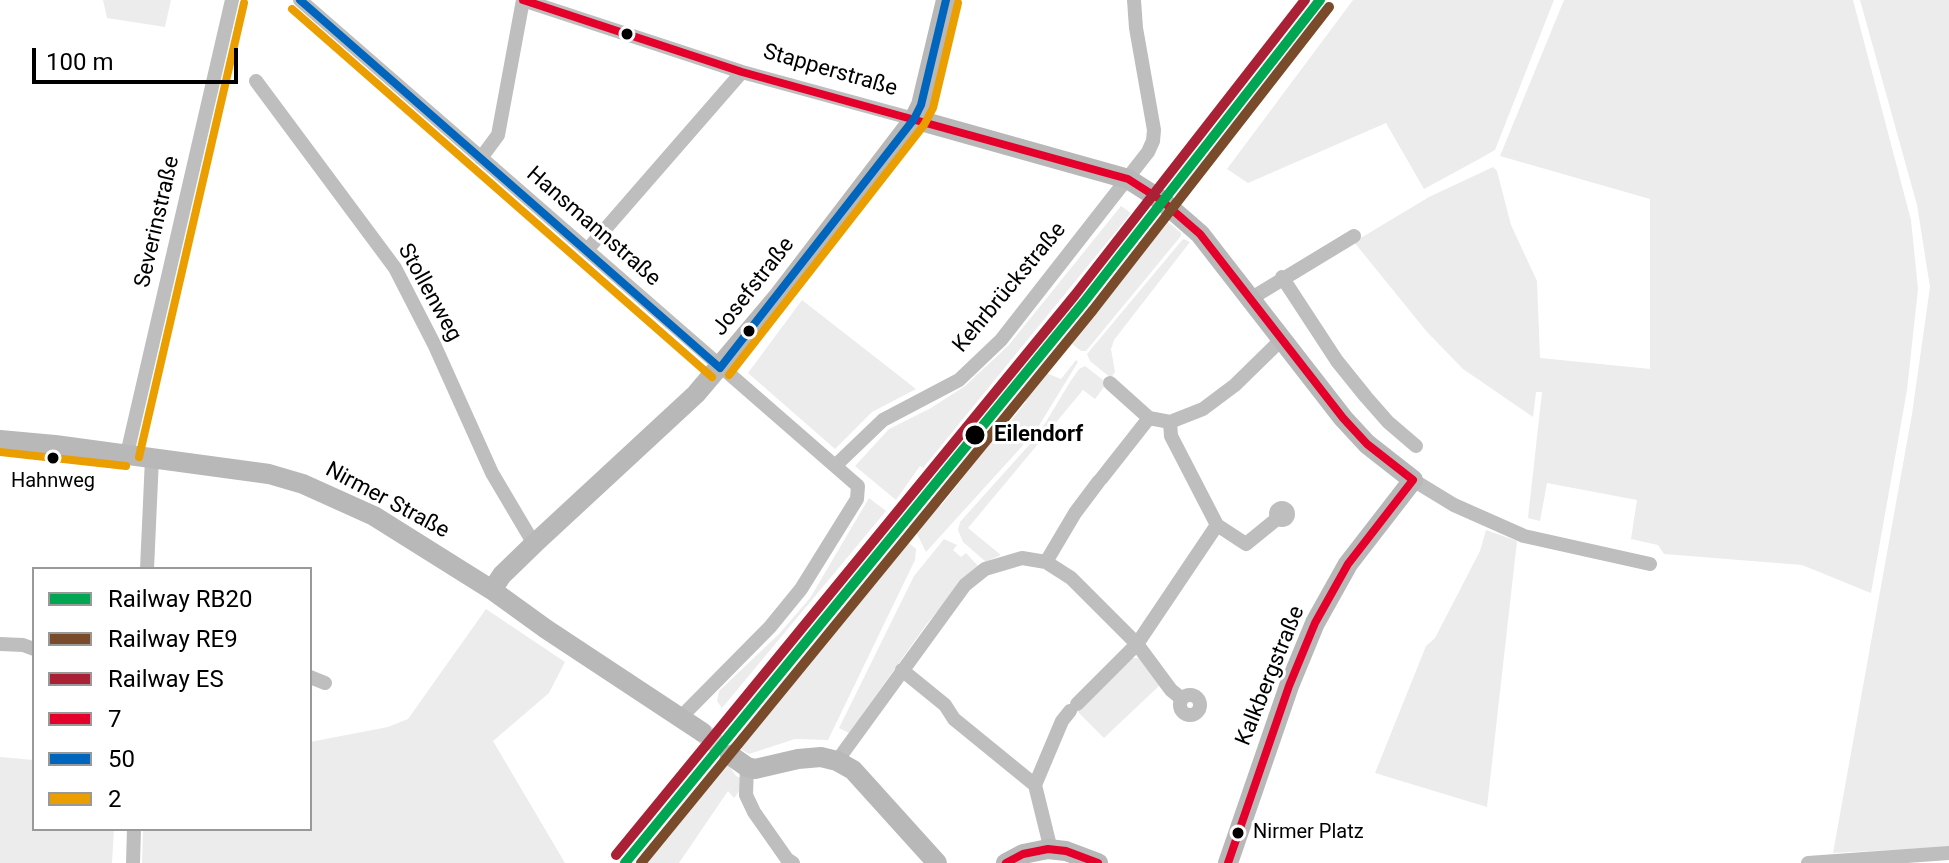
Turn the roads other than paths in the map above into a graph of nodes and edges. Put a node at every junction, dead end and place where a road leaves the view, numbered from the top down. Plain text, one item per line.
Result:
1 (232, 0) edge
2 (300, 0) edge
3 (523, 0) edge
4 (946, 0) edge
5 (1134, 0) edge
6 (742, 72) junction
7 (256, 81) dead end
8 (914, 119) junction
9 (481, 158) junction
10 (1133, 182) junction
11 (1354, 236) dead end
12 (587, 250) junction
13 (1282, 277) junction
14 (1250, 299) junction
15 (1281, 340) junction
16 (720, 368) junction
17 (1110, 383) dead end
18 (1149, 418) junction
19 (1170, 422) junction
20 (0, 440) edge
21 (1416, 446) dead end
22 (127, 454) junction
23 (152, 458) junction
24 (835, 466) junction
25 (1413, 480) junction
26 (1278, 518) dead end
27 (1217, 525) junction
28 (534, 544) junction
29 (1046, 562) junction
30 (1650, 564) dead end
31 (147, 567) edge
32 (492, 590) junction
33 (0, 644) edge
34 (1137, 644) junction
35 (32, 648) edge
36 (902, 670) junction
37 (312, 678) edge
38 (325, 683) dead end
39 (1182, 699) dead end
40 (681, 717) junction
41 (702, 732) tunnel mouth
42 (739, 761) joint
43 (837, 761) junction
44 (1035, 785) junction
45 (134, 831) edge
46 (1051, 850) junction
47 (1949, 853) edge
48 (133, 863) edge
49 (793, 863) edge
50 (937, 863) edge
51 (1006, 863) edge
52 (1098, 863) edge
53 (1228, 863) edge
54 (1808, 863) edge

1 - 22 street, Severinstraße
2 - 9 street, Hansmannstraße
3 - 6 street, Stapperstraße
3 - 9 street
4 - 8 street, Josefstraße
5 - 10 street, Kehrbrückstraße
6 - 8 street, Stapperstraße
6 - 12 street
7 - 28 street, Stollenweg
8 - 10 street, Stapperstraße
8 - 16 street, Josefstraße
9 - 12 street, Hansmannstraße
10 - 14 street, Stapperstraße
10 - 24 street, Kehrbrückstraße
11 - 13 street
12 - 16 street, Hansmannstraße
13 - 14 street
13 - 21 street
14 - 15 street, Stapperstraße
15 - 19 street
15 - 25 street, Stapperstraße
16 - 24 street, Hansmannstraße
16 - 28 street, Josefstraße
17 - 18 street
18 - 19 street
18 - 29 street
19 - 27 street
20 - 22 street, Nirmer Straße
22 - 23 street, Nirmer Straße
23 - 31 street
23 - 32 street, Nirmer Straße
24 - 40 street, Hansmannstraße
25 - 30 street
25 - 53 street, Kalkbergstraße
26 - 27 street
27 - 34 street
28 - 32 street, Josefstraße
29 - 34 street
29 - 36 street
32 - 40 street, Nirmer Straße
33 - 35 street
34 - 39 street
34 - 44 street
36 - 43 street
36 - 44 street
37 - 38 street
40 - 41 street, Nirmer Straße
42 - 43 street
42 - 49 street
43 - 50 street
44 - 46 street
45 - 48 street
46 - 51 street
46 - 52 street
47 - 54 street

